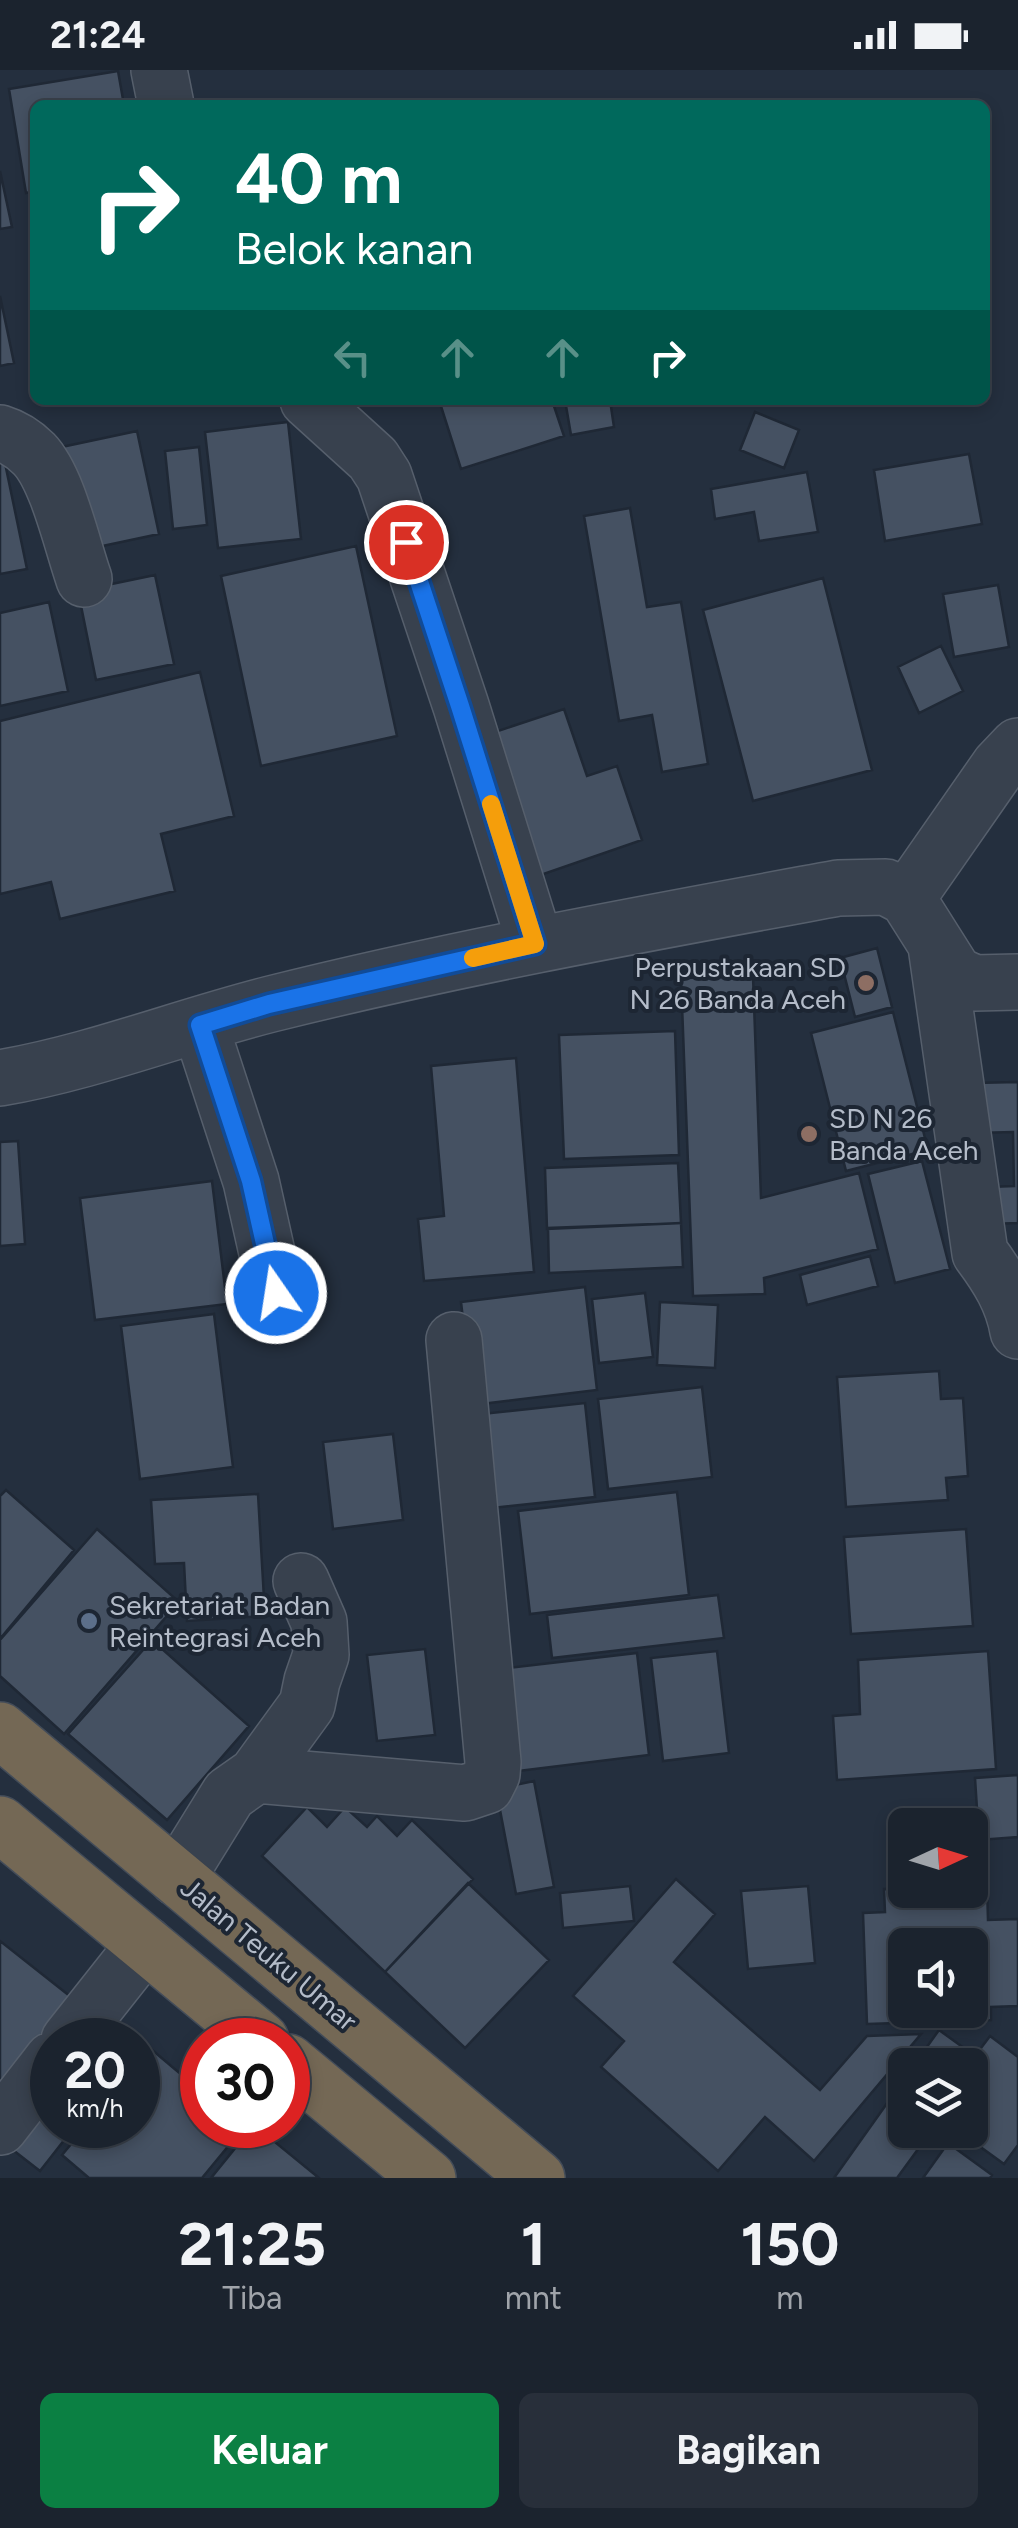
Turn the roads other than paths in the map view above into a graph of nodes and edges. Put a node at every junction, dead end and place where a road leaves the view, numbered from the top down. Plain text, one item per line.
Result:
1 (159, 70) edge
2 (165, 100) edge
3 (314, 405) edge
4 (0, 434) edge
5 (84, 579) dead end
6 (1018, 746) edge
7 (907, 898) junction
8 (535, 944) junction
9 (936, 946) junction
10 (1018, 982) edge
11 (200, 1025) junction
12 (0, 1078) edge
13 (276, 1293) dead end
14 (1012, 1297) edge
15 (454, 1340) dead end
16 (300, 1580) dead end
17 (0, 1730) edge
18 (256, 1775) junction
19 (0, 1824) edge
20 (177, 1878) junction
21 (145, 1944) junction
22 (86, 2018) edge
23 (234, 2018) edge
24 (310, 2080) edge
25 (30, 2088) edge
26 (0, 2127) edge
27 (428, 2178) edge
28 (538, 2178) edge

1 - 2 street
3 - 8 street
4 - 5 street
6 - 7 street
7 - 8 street
7 - 9 street
8 - 11 street
9 - 10 street
9 - 14 street
11 - 12 street
11 - 13 street
15 - 18 street
16 - 18 street
17 - 20 highway, Jalan Teuku Umar
18 - 20 street
19 - 21 highway
20 - 28 highway, Jalan Teuku Umar
21 - 22 street
21 - 23 highway
24 - 27 highway
25 - 26 street

